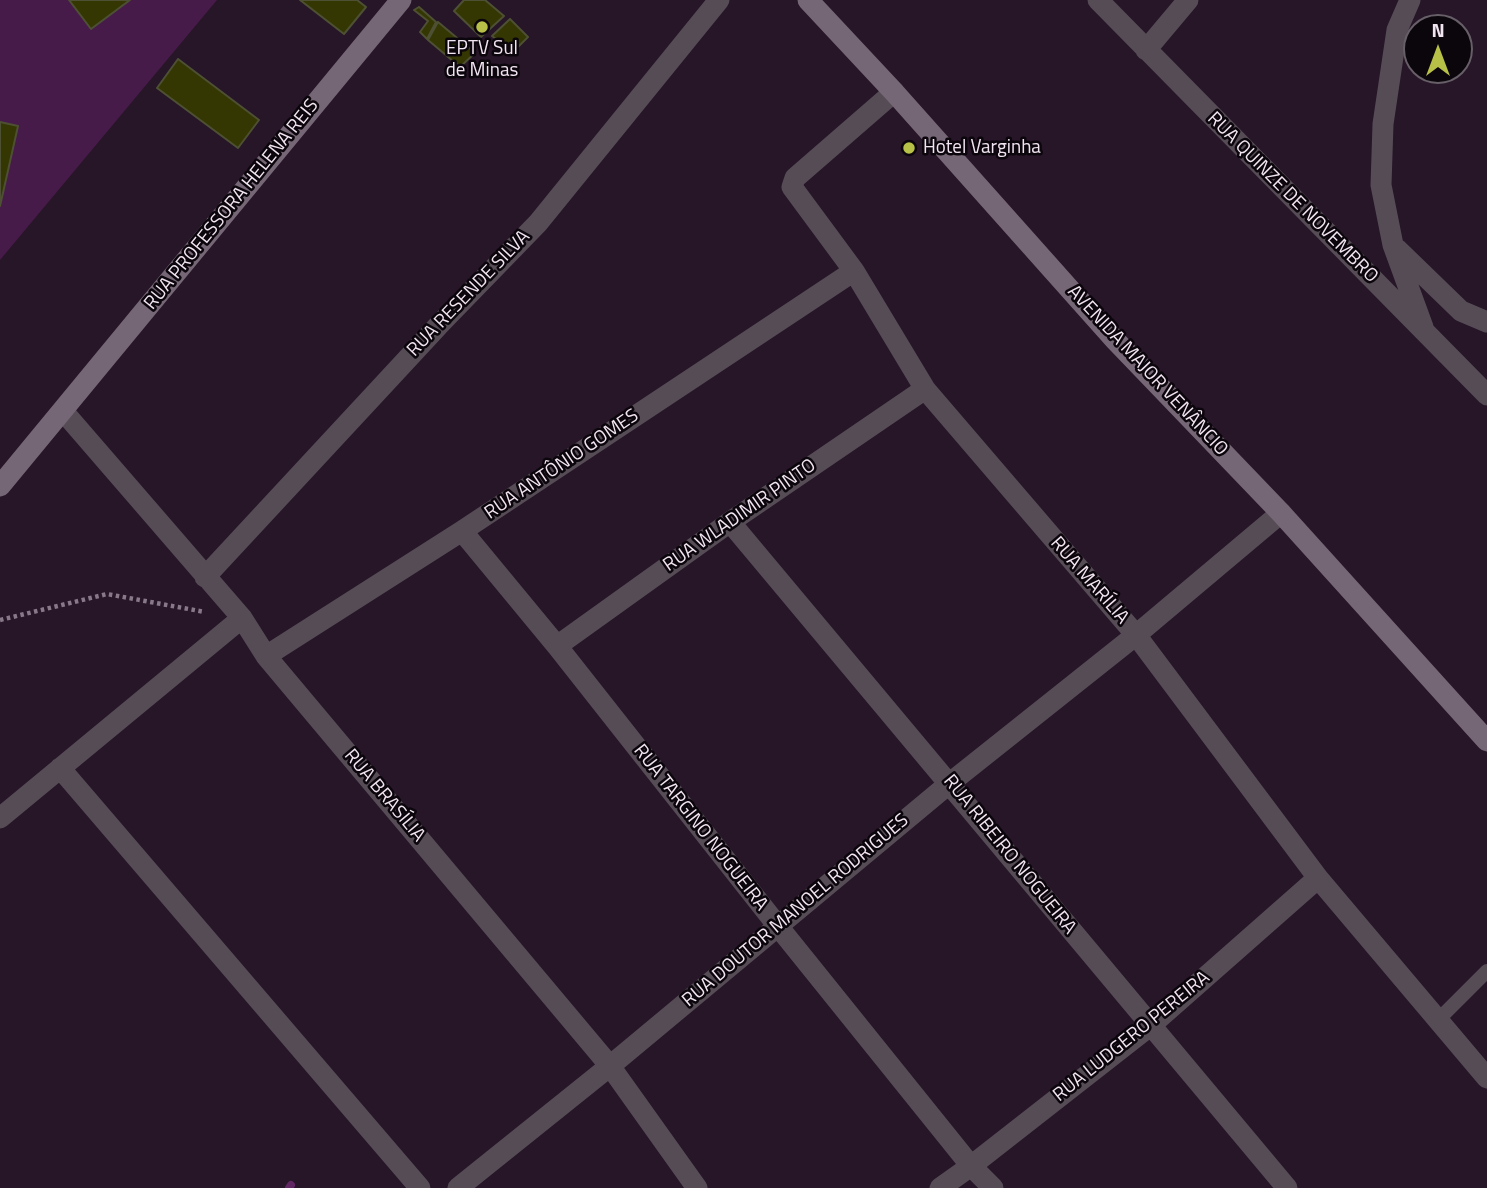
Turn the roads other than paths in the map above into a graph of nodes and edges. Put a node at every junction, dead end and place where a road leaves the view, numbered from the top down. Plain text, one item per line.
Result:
1 (401, 0) edge
2 (719, 0) edge
3 (808, 0) edge
4 (1098, 0) edge
5 (1188, 0) edge
6 (1410, 0) edge
7 (1146, 50) junction
8 (894, 92) junction
9 (1393, 245) junction
10 (854, 271) junction
11 (1487, 322) edge
12 (1426, 333) junction
13 (925, 389) junction
14 (1487, 395) edge
15 (63, 411) junction
16 (0, 486) edge
17 (1281, 513) junction
18 (730, 522) junction
19 (463, 531) junction
20 (205, 577) junction
21 (242, 618) junction
22 (1136, 635) junction
23 (557, 646) junction
24 (266, 656) junction
25 (1487, 741) edge
26 (60, 768) junction
27 (950, 783) junction
28 (0, 818) edge
29 (1318, 878) junction
30 (777, 925) junction
31 (1487, 971) edge
32 (1438, 1020) junction
33 (1150, 1026) junction
34 (610, 1066) junction
35 (1487, 1078) edge
36 (971, 1166) junction
37 (420, 1188) edge
38 (458, 1188) edge
39 (697, 1188) edge
40 (940, 1188) edge
41 (993, 1188) edge
42 (1287, 1188) edge

1 - 15 main road, RUA PROFESSORA HELENA REIS
2 - 20 street, RUA RESENDE SILVA
3 - 8 main road, AVENIDA MAJOR VENÂNCIO
4 - 7 street, RUA QUINZE DE NOVEMBRO
5 - 7 street
6 - 9 street
7 - 12 street, RUA QUINZE DE NOVEMBRO
8 - 10 street, RUA MARÍLIA
8 - 17 main road, AVENIDA MAJOR VENÂNCIO
9 - 11 street
9 - 12 street
10 - 13 street, RUA MARÍLIA
10 - 19 street, RUA ANTÔNIO GOMES
12 - 14 street, RUA QUINZE DE NOVEMBRO
13 - 18 street, RUA WLADIMIR PINTO
13 - 22 street, RUA MARÍLIA
15 - 16 main road, RUA PROFESSORA HELENA REIS
15 - 20 street, RUA BRASÍLIA
17 - 22 street, RUA DOUTOR MANOEL RODRIGUES
17 - 25 main road, AVENIDA MAJOR VENÂNCIO
18 - 23 street, RUA WLADIMIR PINTO
18 - 27 street, RUA RIBEIRO NOGUEIRA
19 - 23 street, RUA TARGINO NOGUEIRA
19 - 24 street, RUA ANTÔNIO GOMES
20 - 21 street, RUA BRASÍLIA
21 - 24 street, RUA BRASÍLIA
21 - 26 street
22 - 27 street, RUA DOUTOR MANOEL RODRIGUES
22 - 29 street, RUA MARÍLIA
23 - 30 street, RUA TARGINO NOGUEIRA
24 - 34 street, RUA BRASÍLIA
26 - 28 street
26 - 37 street
27 - 30 street, RUA DOUTOR MANOEL RODRIGUES
27 - 33 street, RUA RIBEIRO NOGUEIRA
29 - 32 street, RUA MARÍLIA
29 - 33 street, RUA LUDGERO PEREIRA
30 - 34 street, RUA DOUTOR MANOEL RODRIGUES
30 - 36 street, RUA TARGINO NOGUEIRA
31 - 32 lane
32 - 35 street, RUA MARÍLIA
33 - 36 street, RUA LUDGERO PEREIRA
33 - 42 street, RUA RIBEIRO NOGUEIRA
34 - 38 street, RUA DOUTOR MANOEL RODRIGUES
34 - 39 street, RUA BRASÍLIA
36 - 40 street, RUA LUDGERO PEREIRA
36 - 41 street, RUA TARGINO NOGUEIRA

